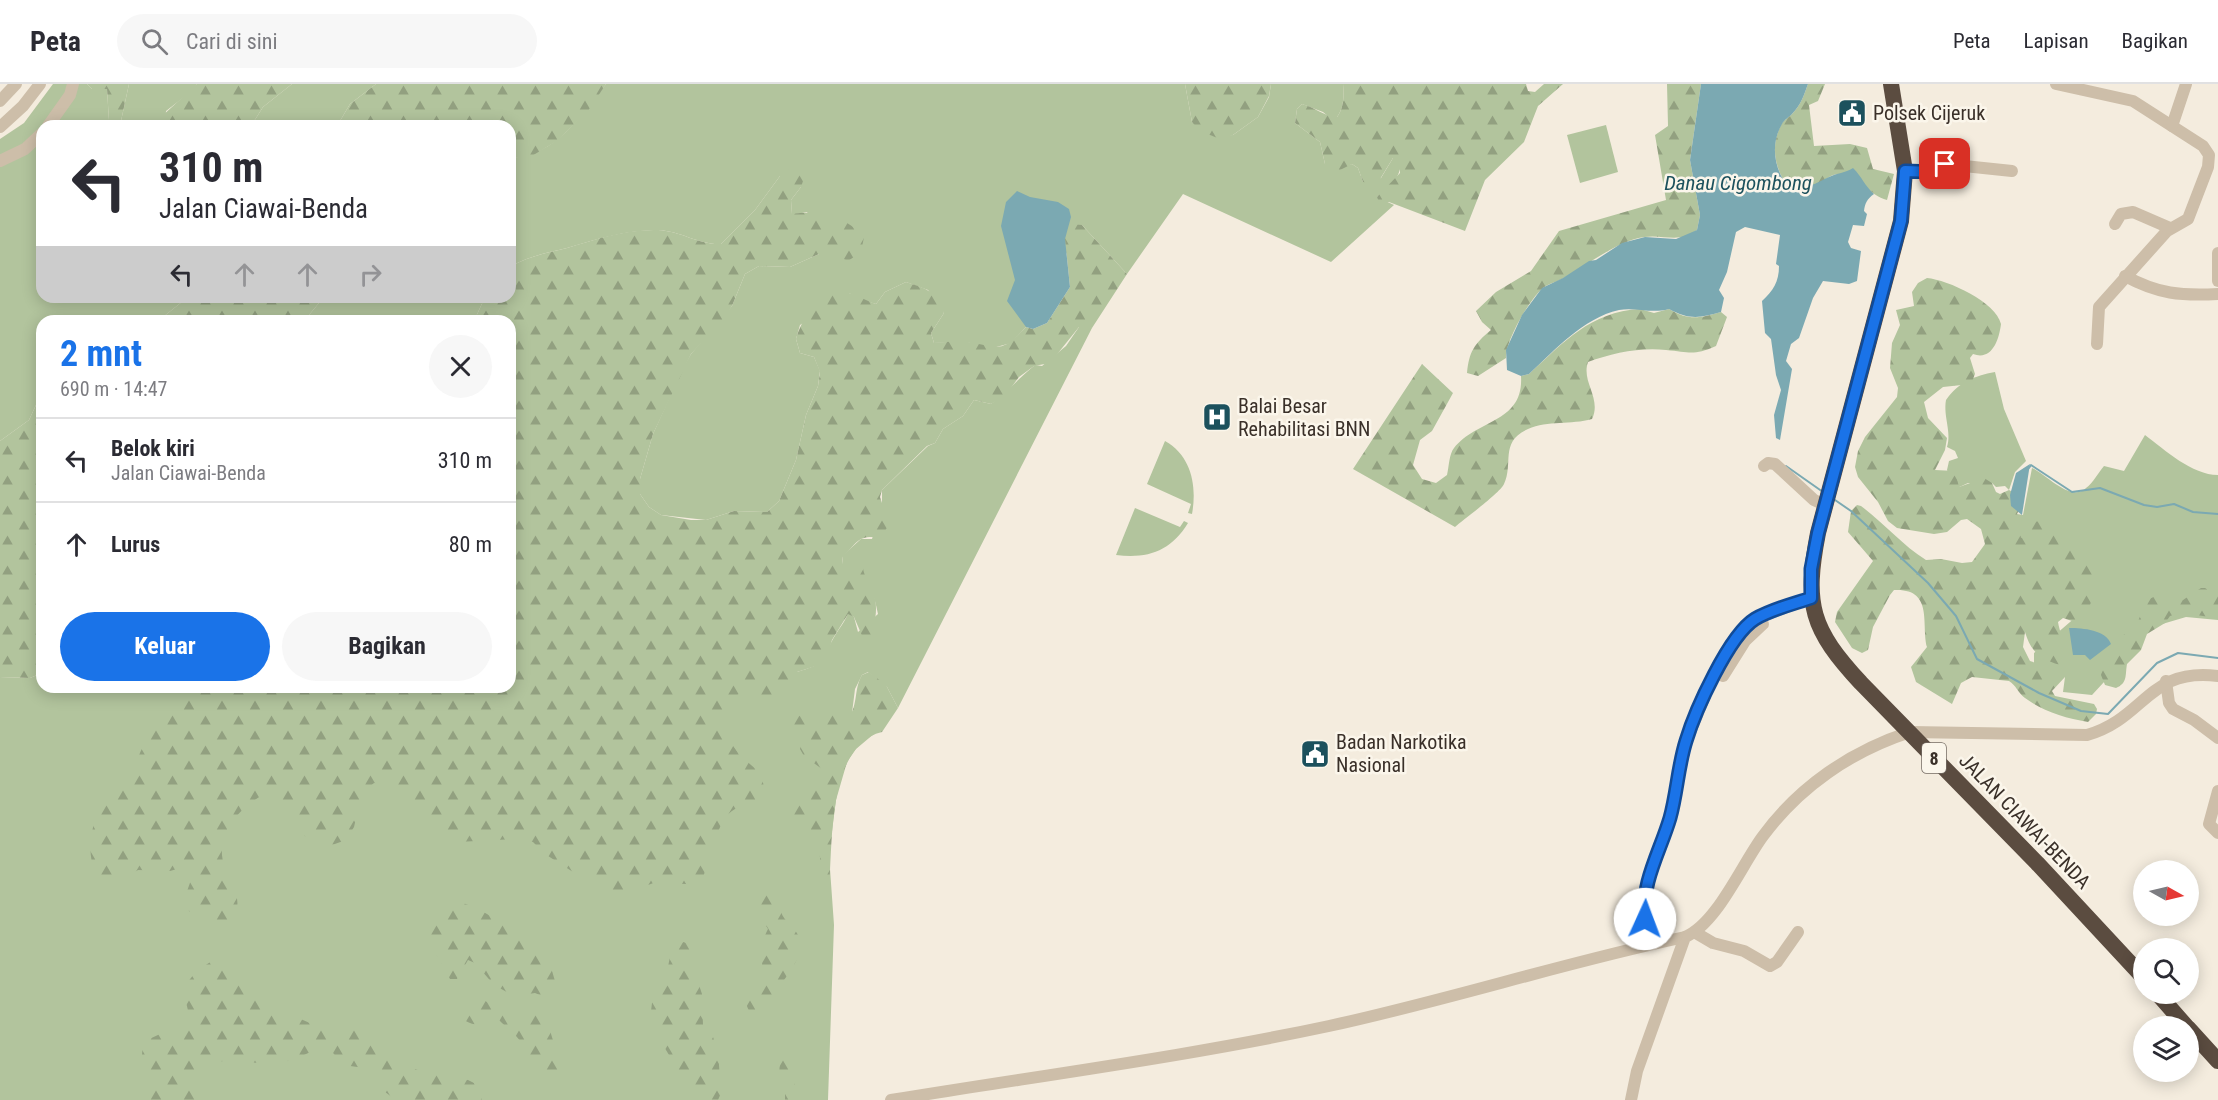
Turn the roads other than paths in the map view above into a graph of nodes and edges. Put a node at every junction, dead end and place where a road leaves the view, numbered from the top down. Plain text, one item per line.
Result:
1 (16, 84) edge
2 (39, 84) edge
3 (73, 84) edge
4 (1891, 84) edge
5 (2056, 84) edge
6 (2186, 84) edge
7 (0, 101) edge
8 (52, 120) edge
9 (2172, 126) junction
10 (0, 127) edge
11 (36, 139) edge
12 (0, 161) edge
13 (1905, 171) junction
14 (2012, 171) dead end
15 (2115, 224) dead end
16 (2170, 228) junction
17 (2218, 253) edge
18 (2125, 276) junction
19 (2218, 281) edge
20 (2218, 294) edge
21 (2097, 344) dead end
22 (1764, 466) dead end
23 (1826, 503) junction
24 (1812, 602) junction
25 (2218, 676) edge
26 (2166, 681) junction
27 (1910, 732) junction
28 (2218, 738) edge
29 (2218, 791) edge
30 (2218, 833) edge
31 (1798, 932) dead end
32 (1690, 935) junction
33 (1653, 944) junction
34 (2133, 966) edge
35 (2167, 1004) edge
36 (2177, 1016) edge
37 (2199, 1040) edge
38 (2218, 1061) edge
39 (891, 1100) edge
40 (1631, 1100) edge

1 - 7 street
2 - 10 street
3 - 8 street
4 - 13 highway, 8
5 - 9 street
6 - 9 street
9 - 16 street
11 - 12 street
13 - 14 street
13 - 23 highway, 8
15 - 16 street
16 - 18 street
17 - 19 street
18 - 20 street
18 - 21 street
22 - 23 street
23 - 24 highway, JALAN CIAWAI-BENDA / 8
24 - 27 highway, JALAN CIAWAI-BENDA / 8
24 - 33 street
25 - 26 street
26 - 27 street
26 - 28 street
27 - 32 street
27 - 34 highway, JALAN CIAWAI-BENDA / 8
29 - 30 street
31 - 32 street
32 - 33 street
32 - 40 street
33 - 39 street
35 - 36 highway
37 - 38 highway

